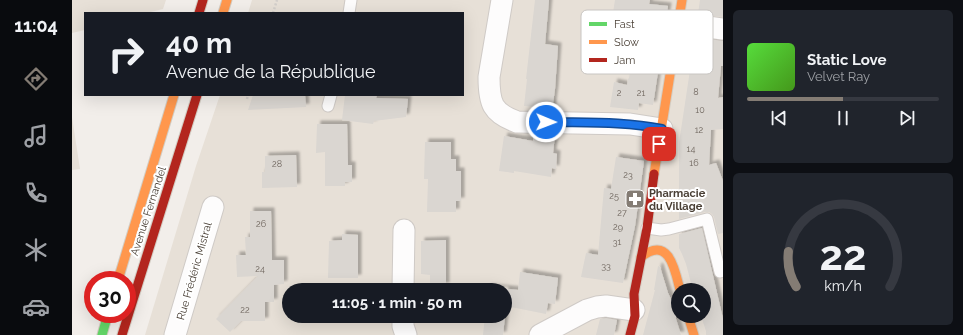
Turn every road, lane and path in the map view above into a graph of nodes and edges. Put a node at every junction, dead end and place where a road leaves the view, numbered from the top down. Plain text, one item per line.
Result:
1 (203, 0) edge
2 (227, 0) edge
3 (277, 0) edge
4 (352, 0) edge
5 (502, 0) edge
6 (682, 0) edge
7 (681, 10) edge
8 (199, 12) edge
9 (223, 12) edge
10 (273, 12) edge
11 (349, 12) edge
12 (713, 28) edge
13 (723, 29) edge
14 (671, 74) edge
15 (174, 96) edge
16 (197, 96) edge
17 (248, 96) edge
18 (331, 96) edge
19 (247, 99) dead end
20 (328, 106) dead end
21 (662, 129) junction
22 (212, 207) dead end
23 (647, 228) junction
24 (404, 230) dead end
25 (641, 257) junction
26 (121, 271) edge
27 (720, 272) dead end
28 (403, 283) edge
29 (678, 283) edge
30 (634, 310) junction
31 (105, 323) edge
32 (403, 323) edge
33 (690, 323) edge
34 (102, 335) edge
35 (122, 335) edge
36 (175, 335) edge
37 (406, 335) edge
38 (540, 335) edge
39 (630, 335) edge
40 (694, 335) edge

1 - 8 main road
2 - 9 main road
3 - 10 path
4 - 11 lane
5 - 21 street
6 - 7 main road
12 - 13 street
14 - 21 main road
15 - 26 main road, Avenue Fernandel
16 - 35 main road, Avenue Fernandel
17 - 19 path
18 - 20 lane
21 - 23 main road
22 - 36 street, Rue Frédéric Mistral
23 - 25 main road
23 - 27 lane
24 - 28 street
25 - 29 main road
25 - 30 main road
30 - 38 street
30 - 39 main road
31 - 34 main road
32 - 37 street
33 - 40 main road

